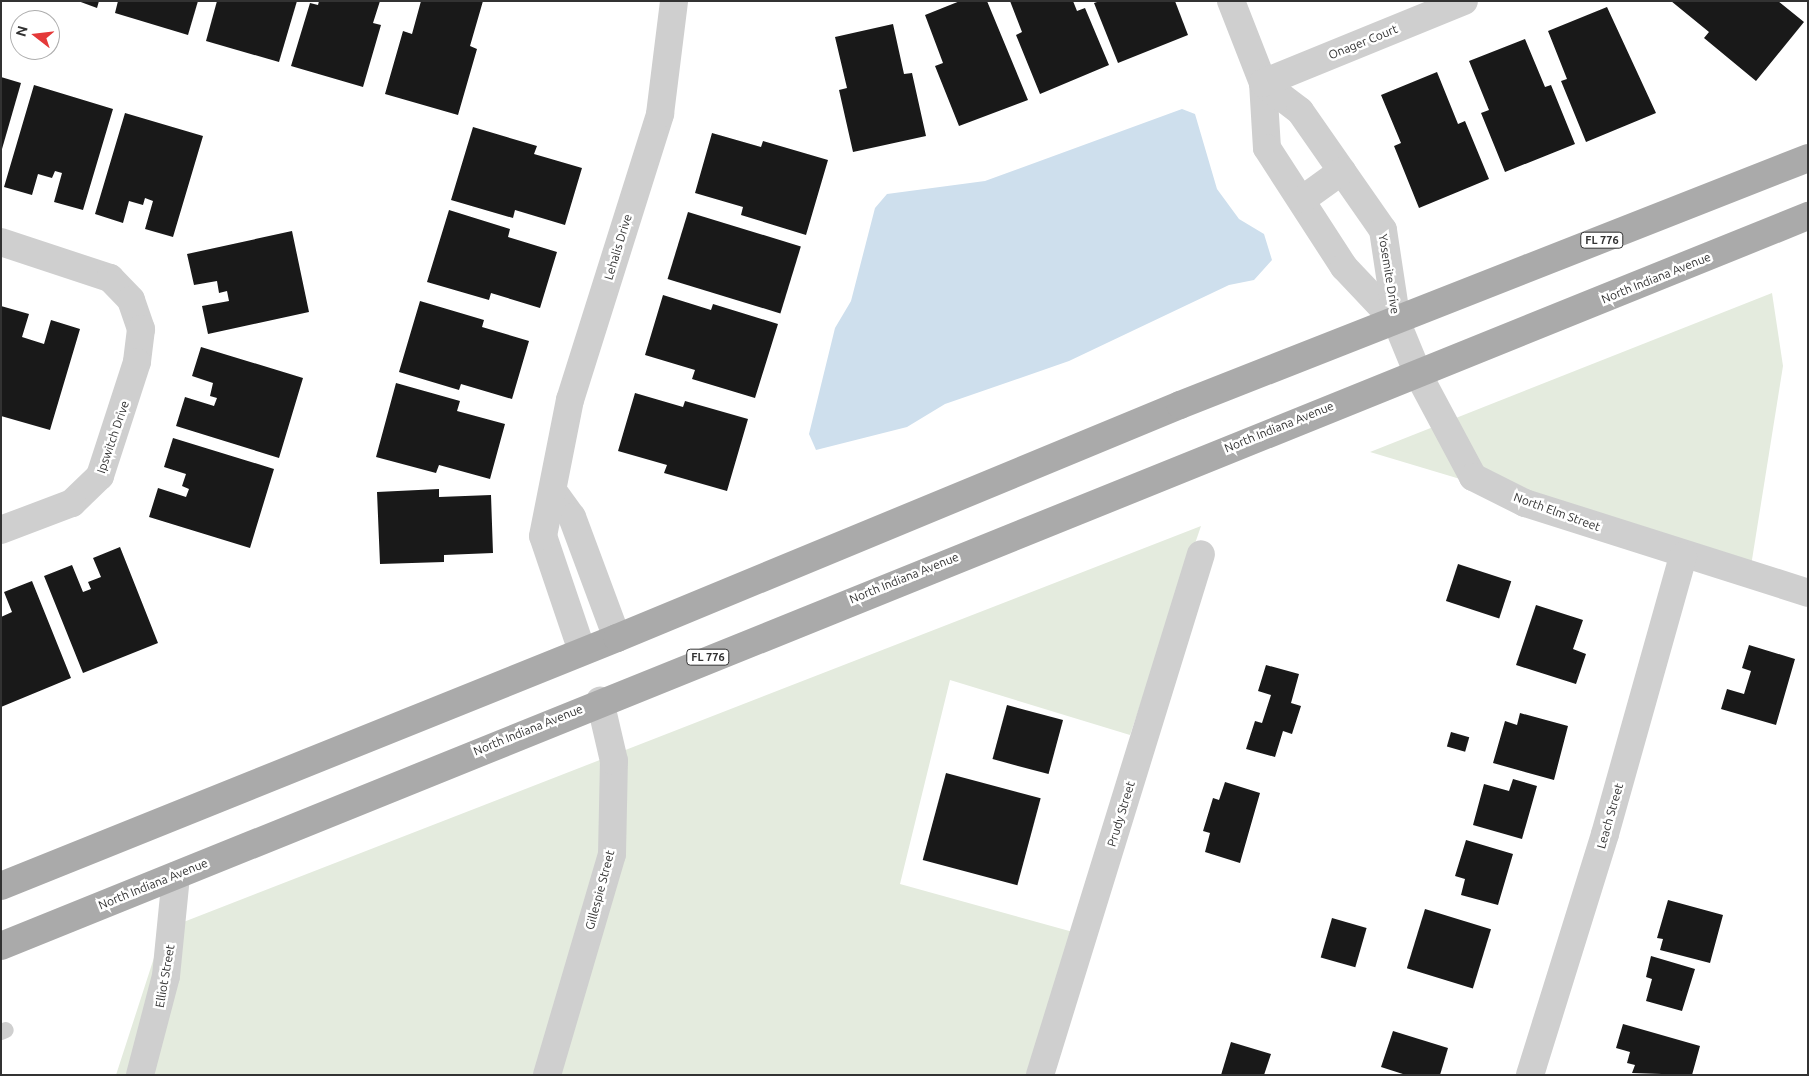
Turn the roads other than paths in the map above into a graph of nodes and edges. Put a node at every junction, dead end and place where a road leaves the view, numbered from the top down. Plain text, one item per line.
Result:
1 (674, 1) edge
2 (1231, 1) edge
3 (1464, 1) edge
4 (1263, 83) junction
5 (1808, 158) edge
6 (1342, 171) junction
7 (1303, 199) junction
8 (1808, 216) edge
9 (1, 242) edge
10 (1397, 323) junction
11 (1418, 374) junction
12 (554, 491) junction
13 (1, 530) edge
14 (1201, 554) dead end
15 (1683, 556) junction
16 (1808, 593) edge
17 (617, 638) junction
18 (582, 651) junction
19 (600, 701) junction
20 (176, 875) junction
21 (1, 886) edge
22 (1, 946) edge
23 (140, 1075) edge
24 (547, 1075) edge
25 (1040, 1075) edge
26 (1530, 1075) edge

1 - 12 street, Lehalis Drive
2 - 4 street, Yosemite Drive
3 - 4 street, Onager Court
4 - 6 street, Yosemite Drive
4 - 7 street, Yosemite Drive
5 - 10 main road, FL 776
6 - 7 street
6 - 10 street, Yosemite Drive
7 - 10 street, Yosemite Drive
8 - 11 main road, North Indiana Avenue / FL 776
9 - 13 street, Ipswitch Drive
10 - 11 street, North Elm Street
10 - 17 main road, FL 776
11 - 15 street, North Elm Street
11 - 19 main road, North Indiana Avenue / FL 776
12 - 17 street
12 - 18 street, Lehalis Drive
14 - 25 street, Prudy Street
15 - 16 street, North Elm Street
15 - 26 street, Leach Street
17 - 18 main road, FL 776
18 - 21 main road, FL 776
19 - 20 main road, North Indiana Avenue / FL 776
19 - 24 street, Gillespie Street
20 - 22 main road, North Indiana Avenue / FL 776
20 - 23 street, Elliot Street

